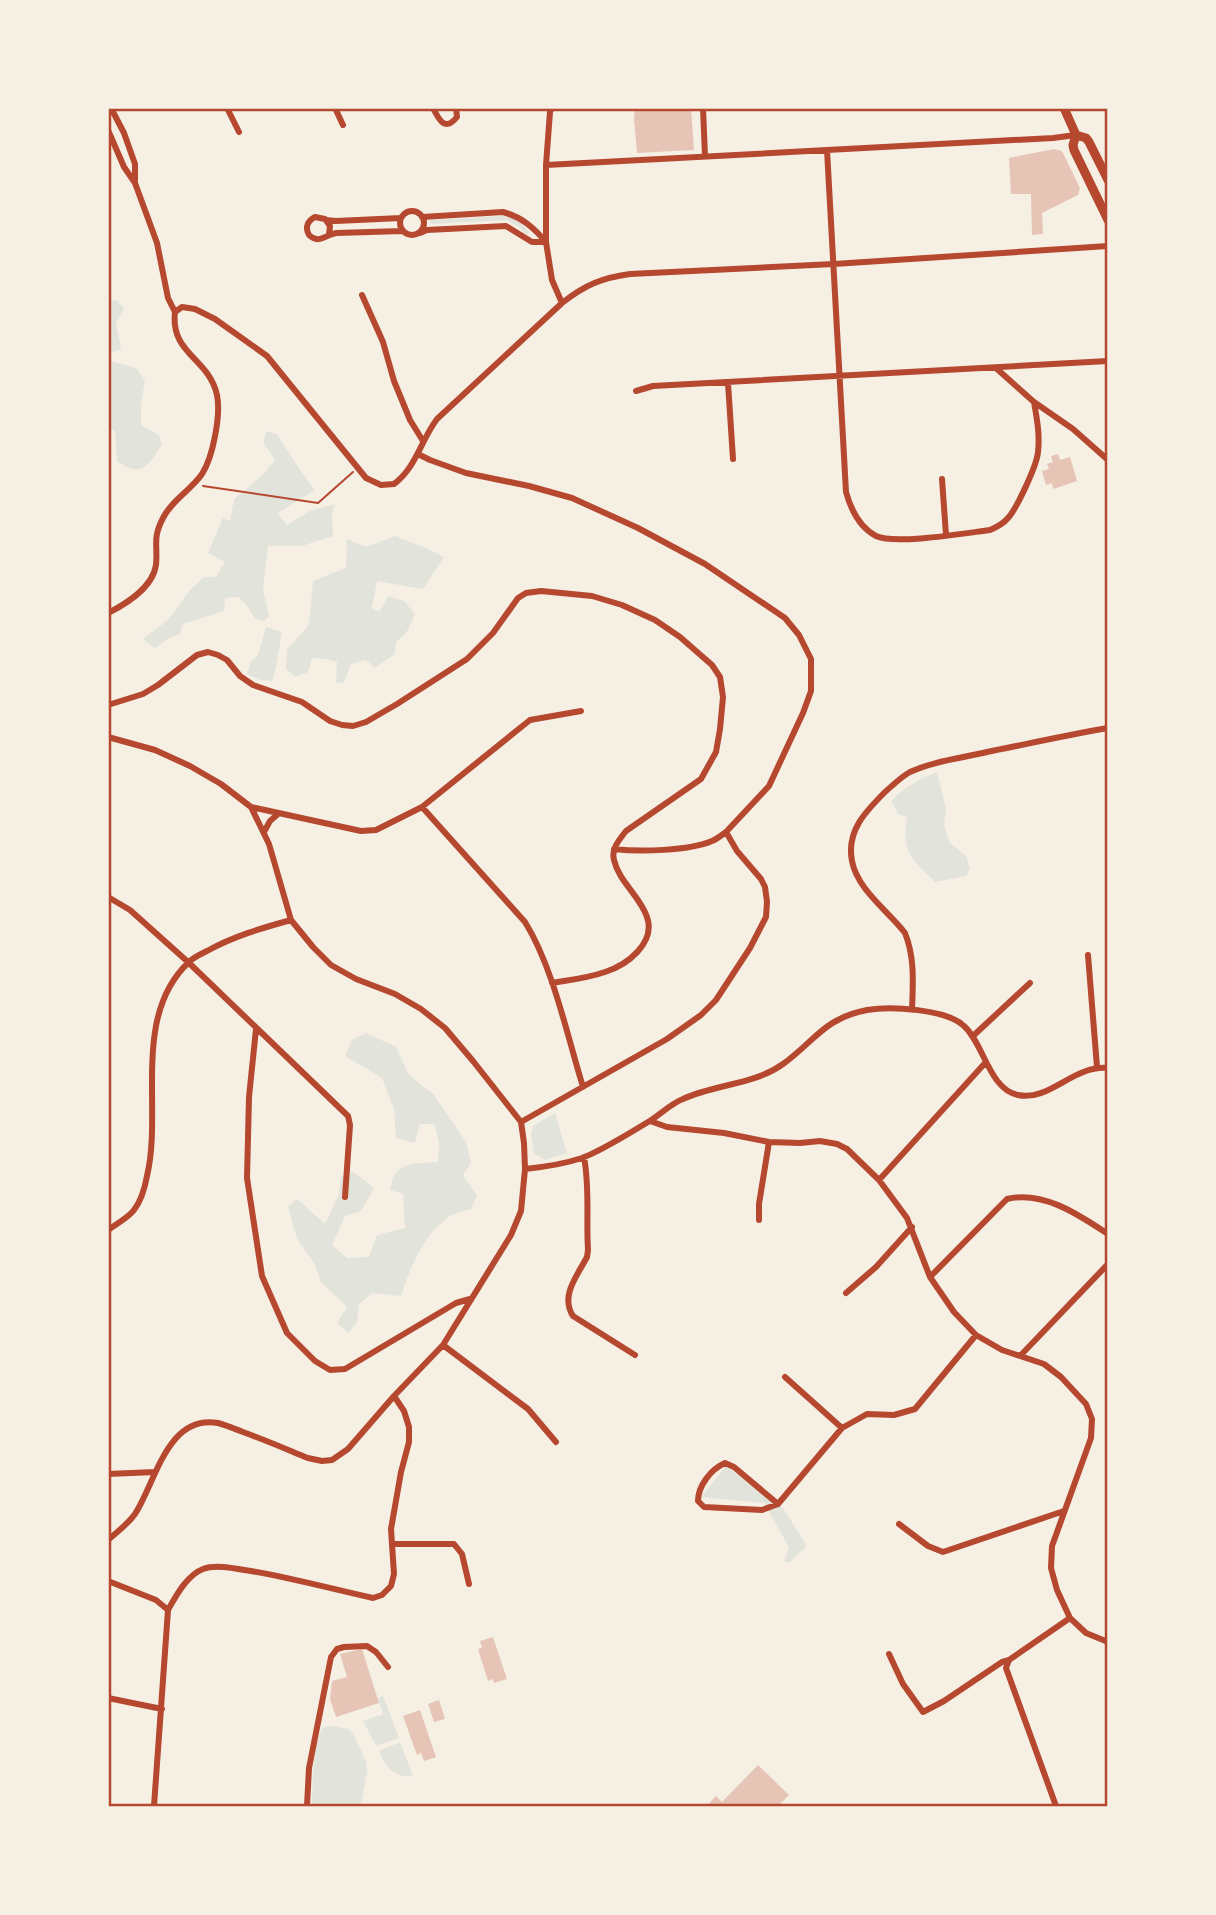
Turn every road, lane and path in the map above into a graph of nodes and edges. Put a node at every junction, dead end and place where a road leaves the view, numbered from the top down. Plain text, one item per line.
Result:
1 (111, 108) edge
2 (227, 108) edge
3 (335, 108) edge
4 (433, 108) edge
5 (456, 108) edge
6 (552, 108) edge
7 (703, 108) edge
8 (1063, 108) edge
9 (343, 125) dead end
10 (108, 130) edge
11 (239, 132) dead end
12 (1076, 135) junction
13 (827, 150) junction
14 (705, 156) junction
15 (546, 165) junction
16 (1108, 180) edge
17 (135, 183) junction
18 (422, 217) junction
19 (401, 218) junction
20 (326, 219) junction
21 (1108, 220) edge
22 (402, 230) junction
23 (420, 233) junction
24 (328, 234) junction
25 (546, 242) junction
26 (1108, 246) edge
27 (834, 264) junction
28 (362, 295) dead end
29 (562, 303) junction
30 (175, 312) junction
31 (1108, 361) edge
32 (997, 369) junction
33 (839, 375) junction
34 (728, 383) junction
35 (636, 391) dead end
36 (1034, 402) junction
37 (423, 441) junction
38 (418, 454) junction
39 (733, 459) dead end
40 (1108, 460) edge
41 (357, 468) junction
42 (942, 479) dead end
43 (192, 484) junction
44 (946, 535) junction
45 (108, 614) edge
46 (108, 705) edge
47 (581, 711) dead end
48 (1108, 728) edge
49 (108, 737) edge
50 (251, 807) junction
51 (422, 807) junction
52 (278, 814) junction
53 (264, 832) junction
54 (726, 832) junction
55 (614, 849) junction
56 (108, 897) edge
57 (291, 920) junction
58 (1088, 955) dead end
59 (188, 962) junction
60 (552, 983) junction
61 (1030, 984) dead end
62 (912, 1010) junction
63 (256, 1029) junction
64 (974, 1036) junction
65 (986, 1062) junction
66 (1097, 1067) junction
67 (1108, 1068) edge
68 (583, 1087) junction
69 (650, 1121) junction
70 (521, 1122) junction
71 (769, 1142) junction
72 (584, 1157) junction
73 (525, 1169) junction
74 (879, 1180) junction
75 (345, 1197) dead end
76 (759, 1220) dead end
77 (912, 1227) junction
78 (108, 1230) edge
79 (1108, 1234) edge
80 (1108, 1264) edge
81 (930, 1277) junction
82 (846, 1293) dead end
83 (470, 1299) junction
84 (976, 1335) junction
85 (443, 1345) junction
86 (635, 1355) dead end
87 (1021, 1355) junction
88 (785, 1377) dead end
89 (394, 1395) junction
90 (842, 1428) junction
91 (556, 1442) dead end
92 (155, 1472) junction
93 (108, 1474) edge
94 (778, 1504) junction
95 (1064, 1511) junction
96 (899, 1524) dead end
97 (108, 1540) edge
98 (393, 1544) junction
99 (108, 1581) edge
100 (469, 1584) dead end
101 (168, 1610) junction
102 (1070, 1618) junction
103 (1108, 1642) edge
104 (889, 1654) dead end
105 (1009, 1660) junction
106 (388, 1667) dead end
107 (108, 1698) edge
108 (162, 1709) junction
109 (154, 1807) edge
110 (307, 1807) edge
111 (1056, 1807) edge

1 - 17 street
2 - 11 street
3 - 9 street
4 - 5 street
6 - 15 street
7 - 14 street
8 - 12 main road
10 - 17 street
12 - 13 street
12 - 16 main road
12 - 21 main road
13 - 14 street
13 - 27 street
14 - 15 street
15 - 25 street
17 - 30 street
18 - 19 street
18 - 23 street
18 - 25 street
19 - 20 street
19 - 22 street
20 - 24 street
20 - 24 street
22 - 23 street
22 - 24 street
23 - 25 street
25 - 29 street
26 - 27 street
27 - 29 street
27 - 33 street
28 - 37 street
29 - 37 street
30 - 41 street
30 - 43 street
31 - 32 street
32 - 33 street
32 - 36 street
33 - 34 street
33 - 44 street
34 - 35 street
34 - 39 street
36 - 40 street
36 - 44 street
37 - 38 street
38 - 41 street
38 - 54 street
41 - 43 path
42 - 44 street
43 - 45 street
46 - 55 street
47 - 51 street
48 - 62 street
49 - 50 street
50 - 52 street
50 - 53 street
51 - 52 street
51 - 60 street
52 - 53 street
53 - 57 street
54 - 55 street
54 - 68 street
55 - 60 street
56 - 59 street
57 - 59 street
57 - 70 street
58 - 66 street
59 - 63 street
59 - 78 street
60 - 68 street
61 - 64 street
62 - 64 street
62 - 69 street
63 - 75 street
63 - 83 street
64 - 65 street
65 - 66 street
65 - 74 street
66 - 67 street
68 - 70 street
69 - 71 street
69 - 72 street
70 - 73 street
71 - 74 street
71 - 76 street
72 - 73 street
72 - 86 street
73 - 83 street
74 - 77 street
77 - 81 street
77 - 82 street
79 - 81 street
80 - 87 street
81 - 84 street
83 - 85 street
84 - 87 street
84 - 90 street
85 - 89 street
85 - 91 street
87 - 95 street
88 - 90 street
89 - 92 street
89 - 98 street
90 - 94 street
92 - 93 street
92 - 97 street
94 - 94 street
95 - 96 street
95 - 102 street
98 - 100 street
98 - 101 street
99 - 101 street
101 - 108 street
102 - 103 street
102 - 105 street
104 - 105 street
105 - 111 street
106 - 110 street
107 - 108 street
108 - 109 street

